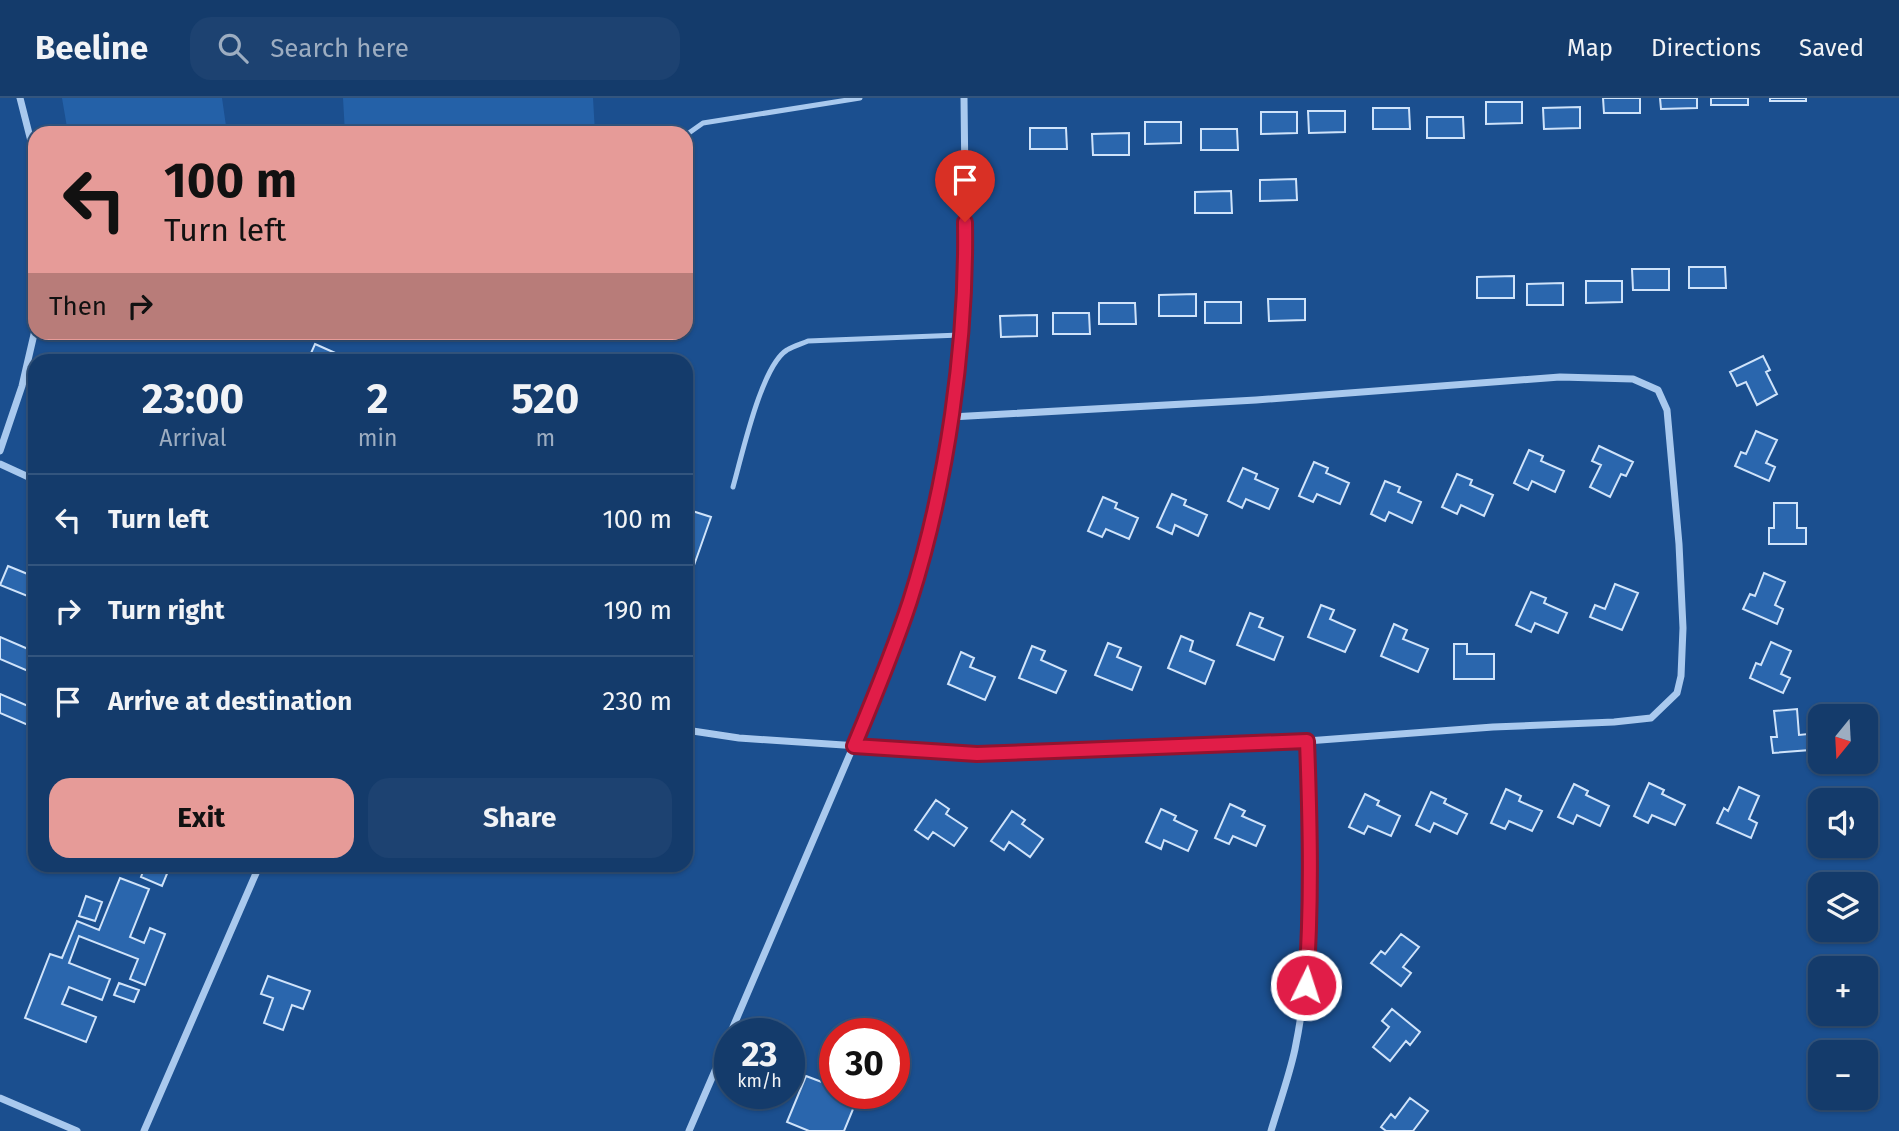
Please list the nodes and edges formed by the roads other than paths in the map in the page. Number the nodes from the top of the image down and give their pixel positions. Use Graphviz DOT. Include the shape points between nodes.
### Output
graph roads {
  1 [pos="20,98"];
  2 [pos="860,98"];
  3 [pos="964,98"];
  4 [pos="28,129"];
  5 [pos="693,130"];
  6 [pos="960,335"];
  7 [pos="28,360"];
  8 [pos="951,417"];
  9 [pos="0,451"];
  10 [pos="0,464"];
  11 [pos="28,477"];
  12 [pos="733,487"];
  13 [pos="693,731"];
  14 [pos="1307,741"];
  15 [pos="854,746"];
  16 [pos="257,872"];
  17 [pos="737,1018"];
  18 [pos="714,1072"];
  19 [pos="0,1098"];
  20 [pos="77,1131"];
  21 [pos="144,1131"];
  22 [pos="689,1131"];
  23 [pos="1271,1131"];
  1 -- 4 [label="street"];
  2 -- 5 [label="lane" via="703,123"];
  3 -- 6 [label="street" via="966,272"];
  6 -- 8 [label="street"];
  6 -- 12 [label="lane" via="808,341 786,350 762,388"];
  7 -- 9 [label="street"];
  8 -- 14 [label="street" via="1560,377 1633,379 1658,390 1667,410 1684,628 1677,693 1664,707 1651,718 1614,722"];
  8 -- 15 [label="street" via="910,599"];
  10 -- 11 [label="street"];
  13 -- 15 [label="street"];
  14 -- 15 [label="street" via="977,754"];
  14 -- 23 [label="street" via="1311,856 1306,985 1295,1051"];
  15 -- 17 [label="street"];
  16 -- 21 [label="street"];
  18 -- 22 [label="street"];
  19 -- 20 [label="street"];
}
